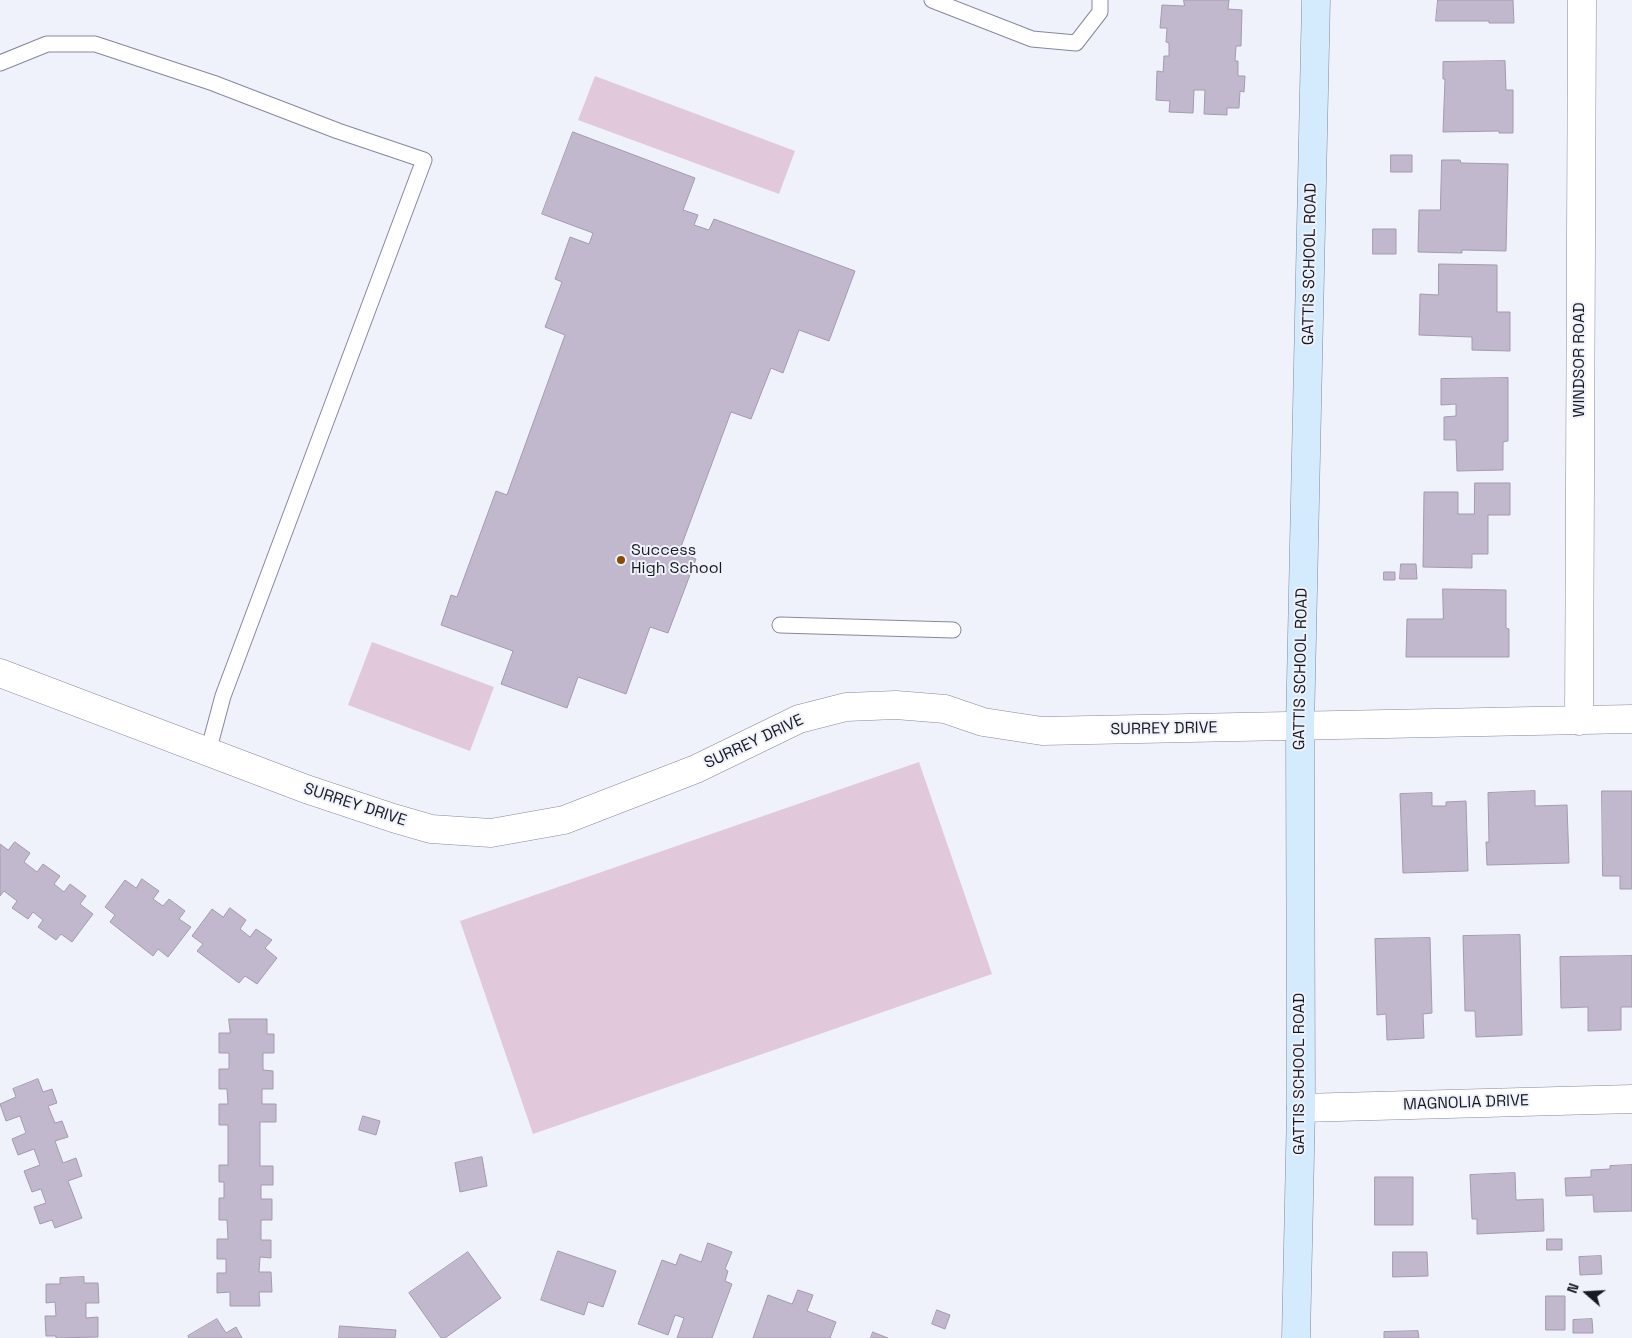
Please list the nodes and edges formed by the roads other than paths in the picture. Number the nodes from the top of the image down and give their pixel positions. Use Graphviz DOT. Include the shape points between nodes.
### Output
graph roads {
  1 [pos="932,0"];
  2 [pos="1100,0"];
  3 [pos="1316,0"];
  4 [pos="1582,0"];
  5 [pos="0,63"];
  6 [pos="780,625"];
  7 [pos="953,630"];
  8 [pos="0,673"];
  9 [pos="1632,719"];
  10 [pos="1579,721"];
  11 [pos="1300,727"];
  12 [pos="208,752"];
  13 [pos="1632,1099"];
  14 [pos="1301,1108"];
  15 [pos="1296,1338"];
  1 -- 2 [label="lane" via="1032,39 1076,43 1100,12"];
  3 -- 11 [label="main road, GATTIS SCHOOL ROAD"];
  4 -- 10 [label="street, WINDSOR ROAD"];
  5 -- 12 [label="lane" via="47,44 95,44 424,160 223,696"];
  6 -- 7 [label="lane"];
  8 -- 12 [label="street, SURREY DRIVE"];
  9 -- 10 [label="street, SURREY DRIVE"];
  10 -- 11 [label="street, SURREY DRIVE"];
  11 -- 12 [label="street, SURREY DRIVE" via="1042,731 983,722 945,709 896,705 846,707 799,719 696,769 564,820 491,833 431,829 306,790"];
  11 -- 14 [label="main road, GATTIS SCHOOL ROAD"];
  13 -- 14 [label="street, MAGNOLIA DRIVE"];
  14 -- 15 [label="main road, GATTIS SCHOOL ROAD"];
}
